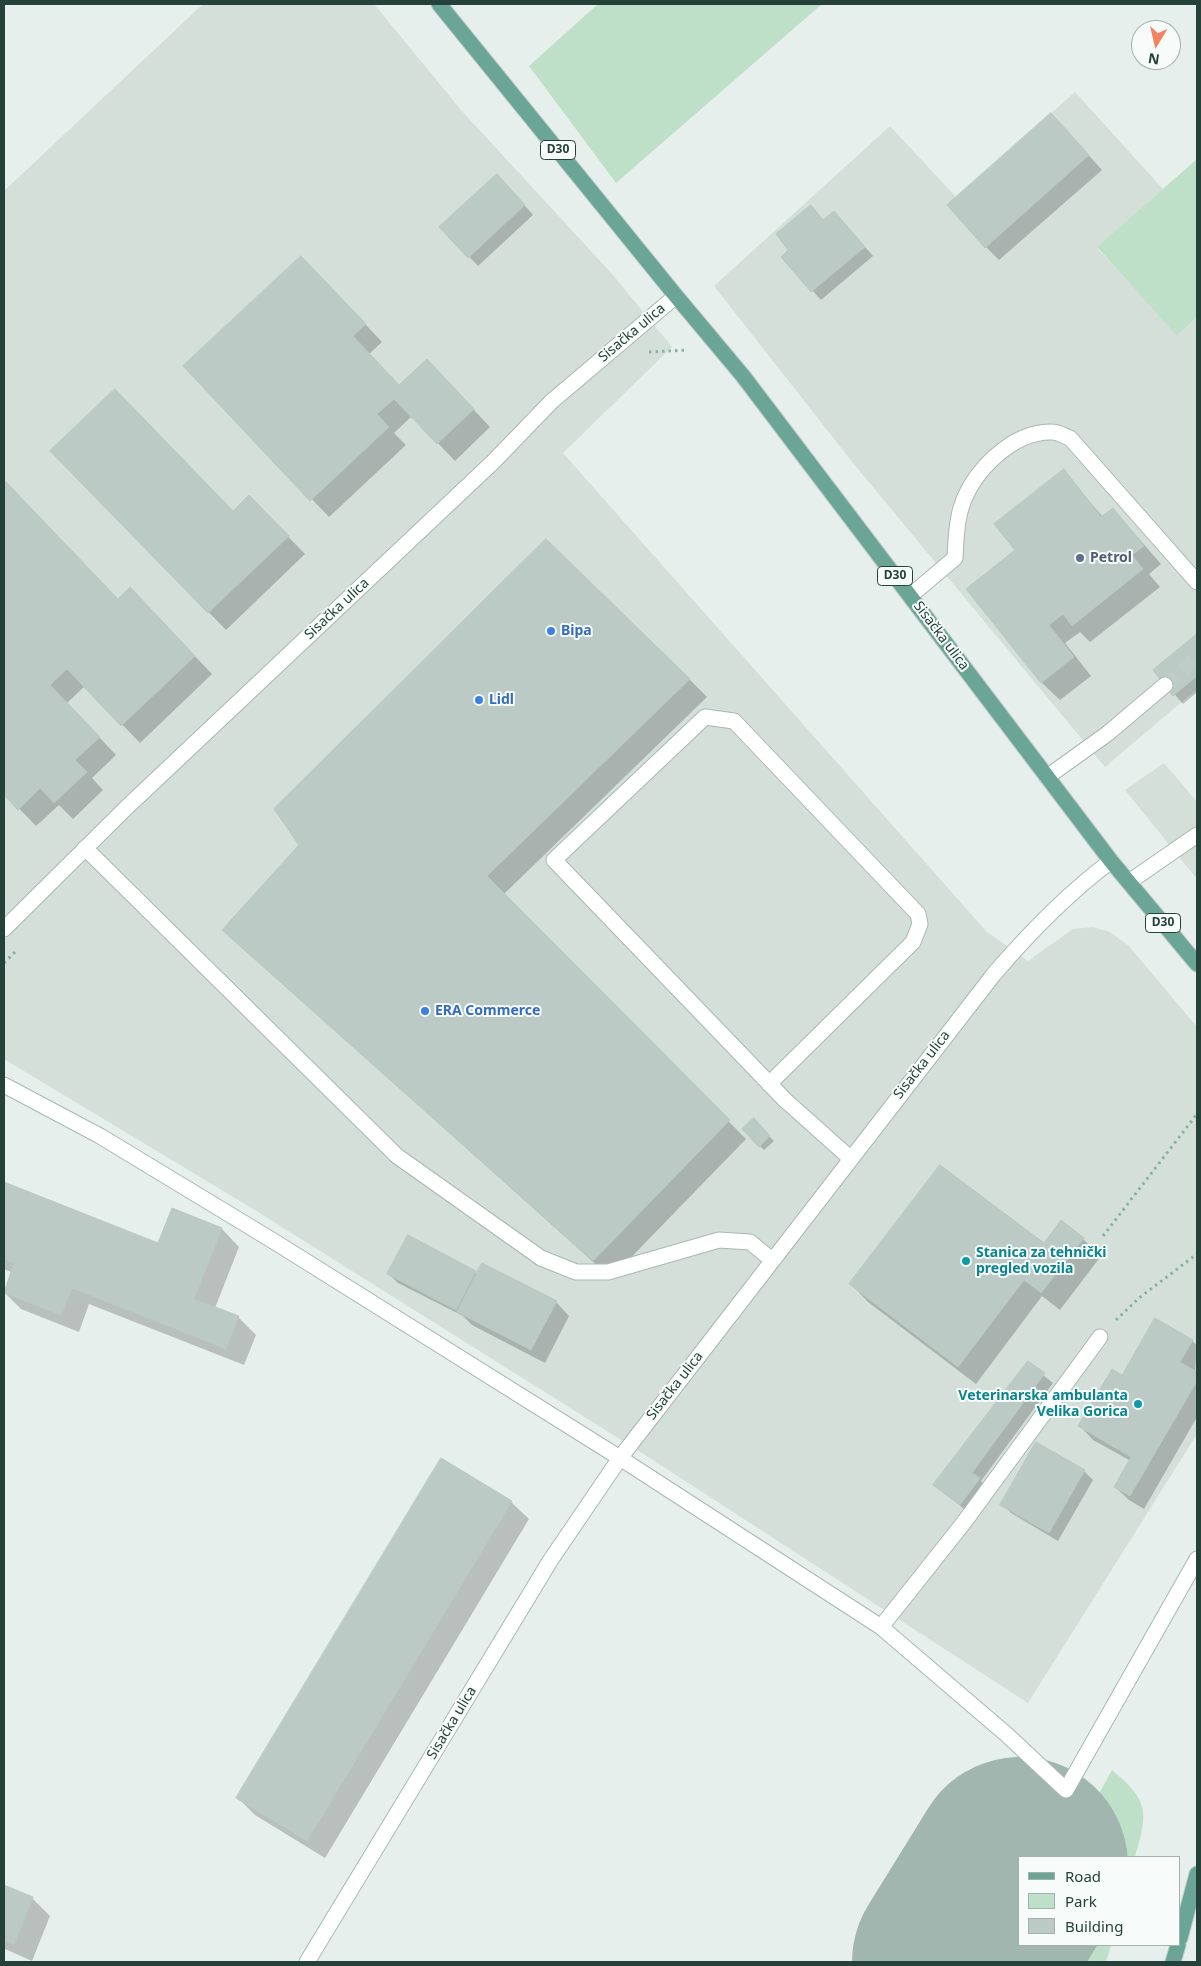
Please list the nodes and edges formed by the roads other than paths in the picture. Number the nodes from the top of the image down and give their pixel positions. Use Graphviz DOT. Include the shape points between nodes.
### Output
graph roads {
  1 [pos="440,4"];
  2 [pos="676,296"];
  3 [pos="1197,582"];
  4 [pos="910,596"];
  5 [pos="1165,685"];
  6 [pos="1047,777"];
  7 [pos="1197,835"];
  8 [pos="85,848"];
  9 [pos="1111,861"];
  10 [pos="1129,882"];
  11 [pos="4,929"];
  12 [pos="1197,964"];
  13 [pos="769,1084"];
  14 [pos="4,1085"];
  15 [pos="850,1158"];
  16 [pos="772,1260"];
  17 [pos="1100,1337"];
  18 [pos="620,1458"];
  19 [pos="1197,1559"];
  20 [pos="880,1627"];
  21 [pos="1197,1874"];
  22 [pos="1181,1934"];
  23 [pos="1178,1946"];
  24 [pos="307,1962"];
  25 [pos="1173,1962"];
  1 -- 2 [label="main road, Sisačka ulica / D30"];
  2 -- 4 [label="main road, Sisačka ulica / D30" via="743,376"];
  2 -- 8 [label="street, Sisačka ulica" via="552,401 493,462"];
  3 -- 4 [label="street" via="1070,438 1054,432 1038,433 1016,442 990,461 970,485 961,508 955,558"];
  4 -- 6 [label="main road, Sisačka ulica / D30"];
  5 -- 6 [label="street" via="1107,734"];
  6 -- 9 [label="main road, Sisačka ulica / D30"];
  7 -- 10 [label="street"];
  8 -- 11 [label="street, Sisačka ulica"];
  8 -- 16 [label="street" via="398,1156 541,1258 576,1272 608,1272 719,1240 750,1242"];
  9 -- 10 [label="main road, Sisačka ulica / D30"];
  9 -- 15 [label="street, Sisačka ulica" via="1078,886 1020,943"];
  10 -- 12 [label="main road, Sisačka ulica / D30"];
  13 -- 13 [label="street" via="554,860 705,718 734,721 918,914 920,924 913,942"];
  13 -- 15 [label="street"];
  14 -- 18 [label="street" via="100,1136"];
  15 -- 16 [label="street, Sisačka ulica"];
  16 -- 18 [label="street, Sisačka ulica"];
  17 -- 20 [label="street" via="965,1521"];
  18 -- 20 [label="street"];
  18 -- 24 [label="street, Sisačka ulica" via="550,1561"];
  19 -- 20 [label="street" via="1066,1790 1006,1734"];
  21 -- 22 [label="main road"];
  23 -- 25 [label="main road"];
}
